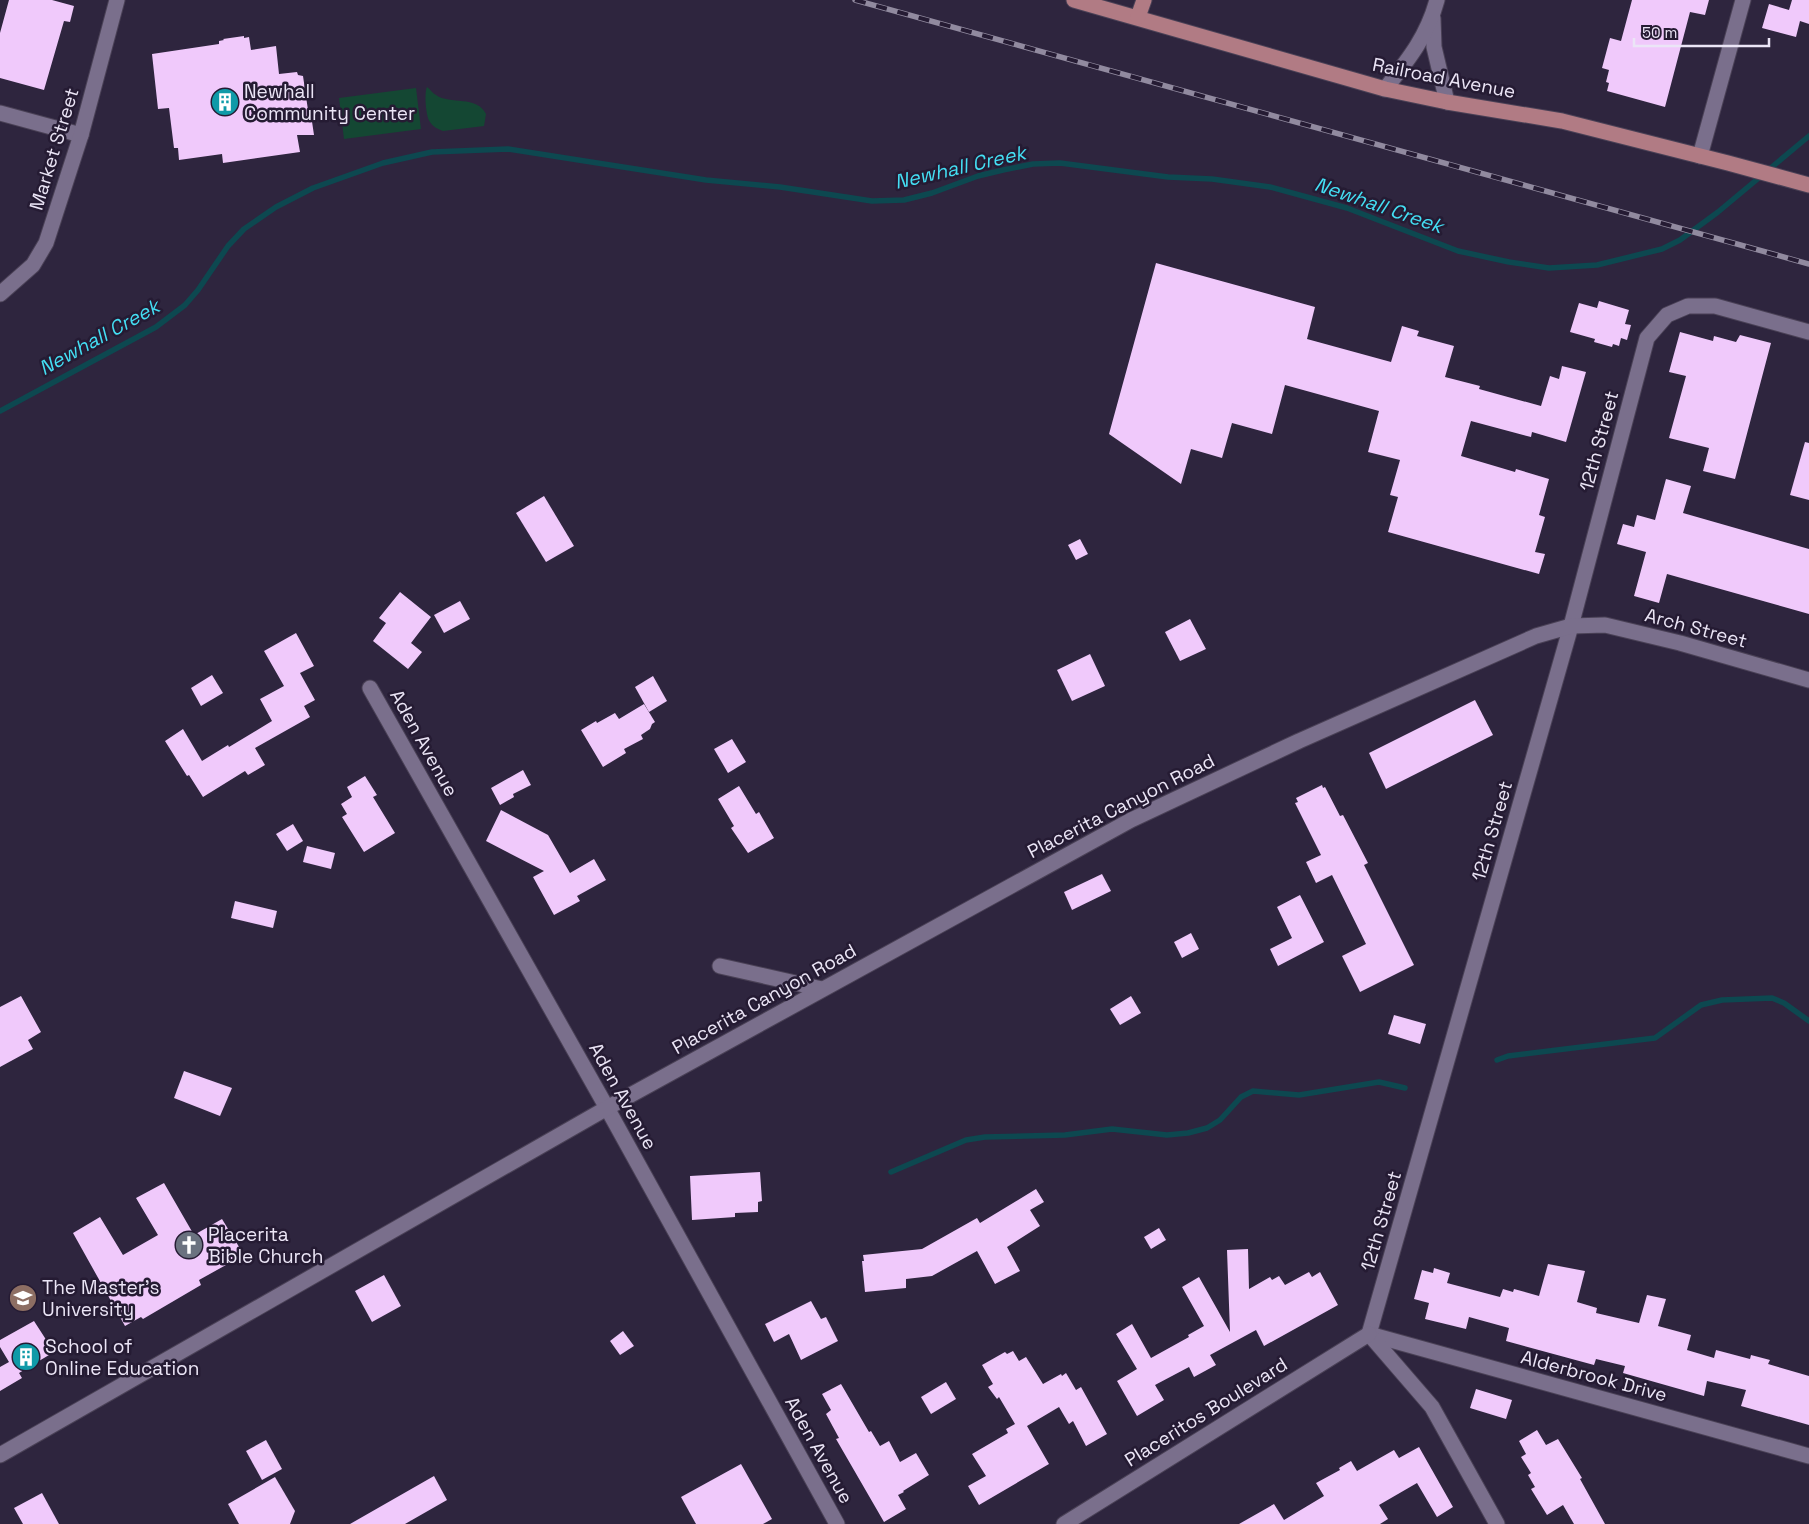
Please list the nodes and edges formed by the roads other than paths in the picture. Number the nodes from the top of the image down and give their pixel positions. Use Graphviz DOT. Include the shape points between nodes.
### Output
graph roads {
  1 [pos="117,0"];
  2 [pos="1074,0"];
  3 [pos="1144,0"];
  4 [pos="1437,0"];
  5 [pos="1743,0"];
  6 [pos="1432,16"];
  7 [pos="1138,17"];
  8 [pos="1385,89"];
  9 [pos="1446,102"];
  10 [pos="0,113"];
  11 [pos="81,135"];
  12 [pos="1700,156"];
  13 [pos="1809,185"];
  14 [pos="0,294"];
  15 [pos="1809,332"];
  16 [pos="1571,626"];
  17 [pos="1809,680"];
  18 [pos="370,688"];
  19 [pos="720,966"];
  20 [pos="822,989"];
  21 [pos="607,1108"];
  22 [pos="1369,1334"];
  23 [pos="0,1454"];
  24 [pos="1809,1456"];
  25 [pos="838,1524"];
  26 [pos="1064,1524"];
  27 [pos="1497,1524"];
  1 -- 11 [label="street, Market Street"];
  2 -- 7 [label="main road, Railroad Avenue"];
  3 -- 7 [label="main road"];
  4 -- 6 [label="street"];
  5 -- 12 [label="street"];
  6 -- 8 [label="street" via="1417,47"];
  6 -- 9 [label="street" via="1434,47"];
  7 -- 8 [label="main road, Railroad Avenue"];
  8 -- 9 [label="main road, Railroad Avenue"];
  9 -- 12 [label="main road, Railroad Avenue" via="1562,121"];
  10 -- 11 [label="street"];
  11 -- 14 [label="street, Market Street" via="46,243 33,265"];
  12 -- 13 [label="main road, Railroad Avenue"];
  15 -- 16 [label="street, 12th Street" via="1715,306 1688,306 1667,315 1646,338"];
  16 -- 17 [label="street, Arch Street" via="1606,625"];
  16 -- 20 [label="street, Placerita Canyon Road" via="1536,636 1147,812"];
  16 -- 22 [label="street, 12th Street"];
  18 -- 21 [label="street, Aden Avenue"];
  19 -- 20 [label="street"];
  20 -- 21 [label="street, Placerita Canyon Road"];
  21 -- 23 [label="street, Placerita Canyon Road"];
  21 -- 25 [label="street, Aden Avenue"];
  22 -- 24 [label="street, Alderbrook Drive"];
  22 -- 26 [label="street, Placeritos Boulevard"];
  22 -- 27 [label="street" via="1432,1407"];
}
